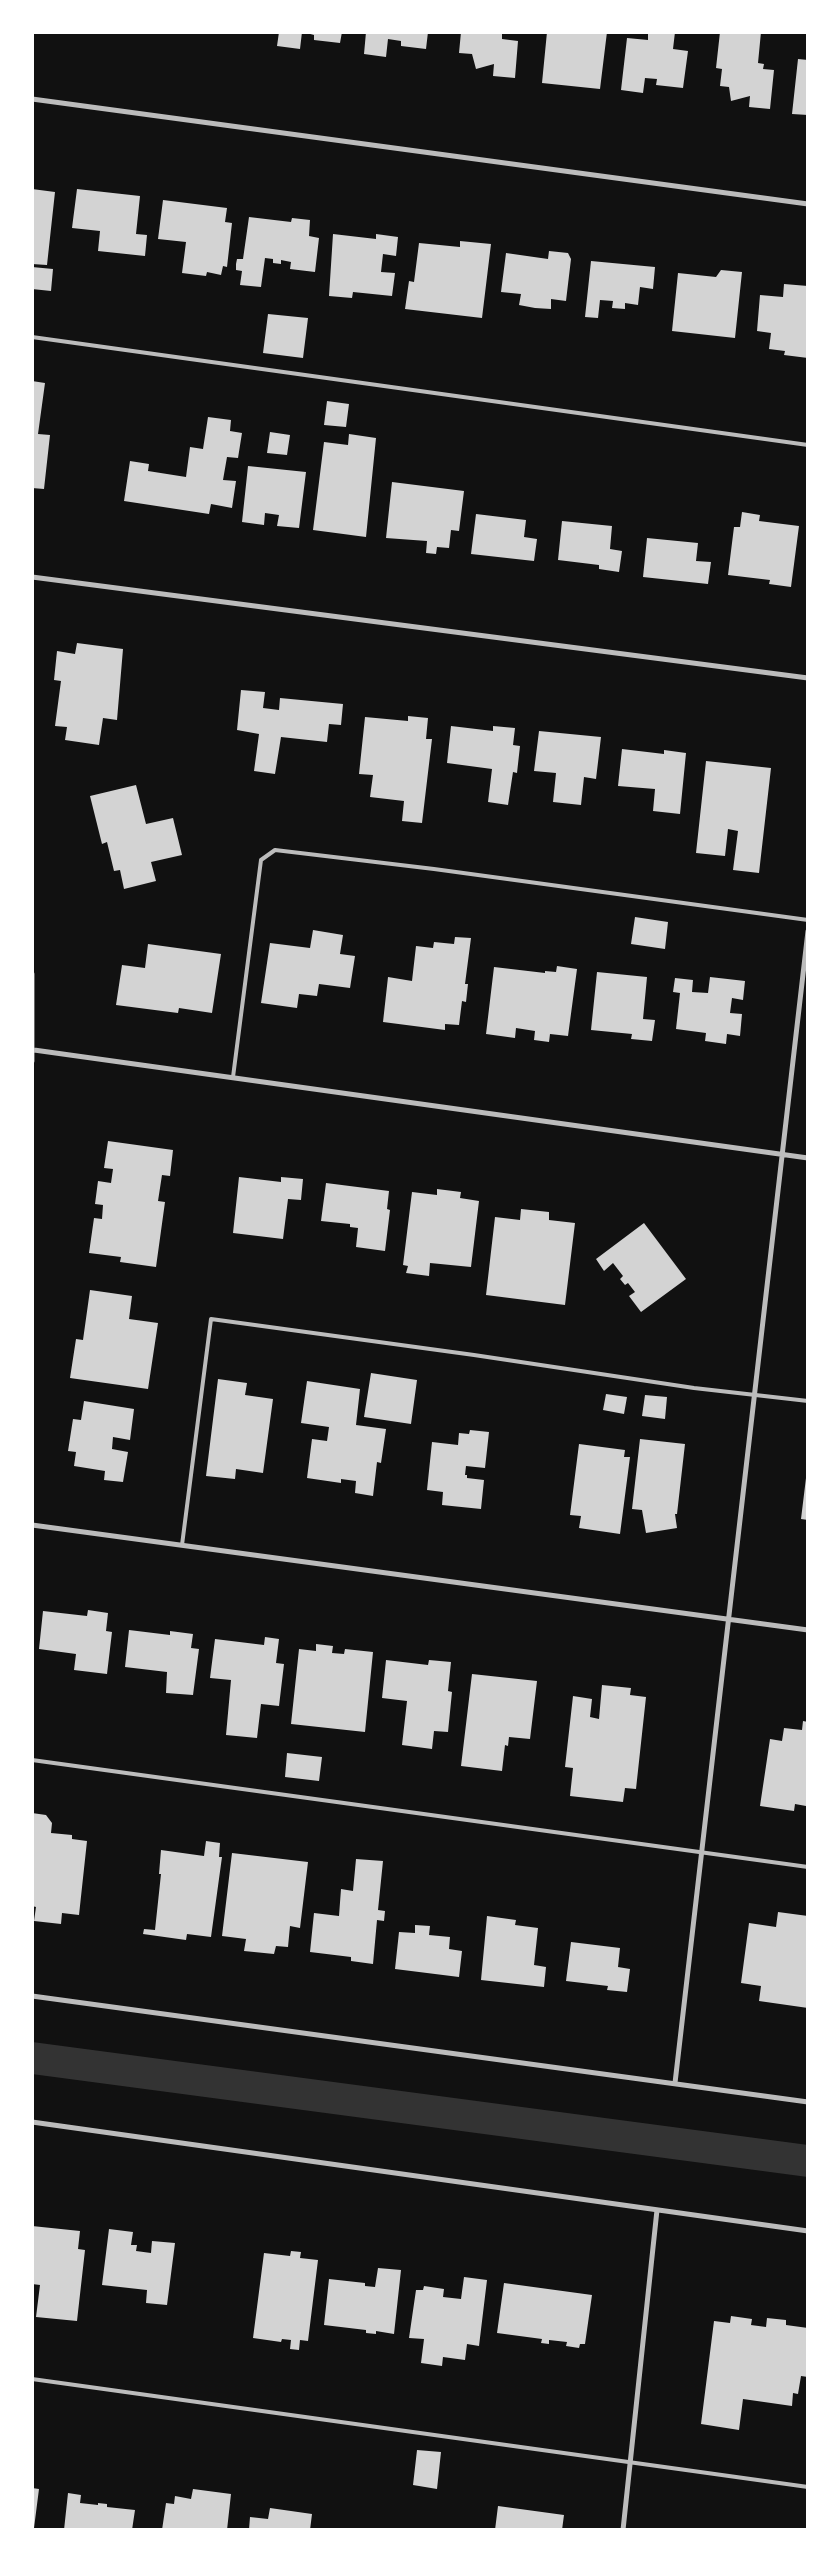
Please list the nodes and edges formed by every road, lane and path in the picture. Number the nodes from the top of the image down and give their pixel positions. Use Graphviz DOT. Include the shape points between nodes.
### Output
graph roads {
  1 [pos="32,99"];
  2 [pos="808,204"];
  3 [pos="32,337"];
  4 [pos="808,445"];
  5 [pos="32,577"];
  6 [pos="808,678"];
  7 [pos="808,920"];
  8 [pos="808,931"];
  9 [pos="32,974"];
  10 [pos="34,1050"];
  11 [pos="32,1061"];
  12 [pos="233,1078"];
  13 [pos="782,1155"];
  14 [pos="808,1158"];
  15 [pos="754,1395"];
  16 [pos="808,1401"];
  17 [pos="32,1525"];
  18 [pos="182,1545"];
  19 [pos="728,1619"];
  20 [pos="808,1630"];
  21 [pos="32,1760"];
  22 [pos="702,1852"];
  23 [pos="808,1867"];
  24 [pos="32,1996"];
  25 [pos="675,2083"];
  26 [pos="808,2102"];
  27 [pos="32,2122"];
  28 [pos="656,2210"];
  29 [pos="808,2231"];
  30 [pos="32,2379"];
  31 [pos="630,2462"];
  32 [pos="808,2487"];
  33 [pos="623,2530"];
  1 -- 2 [label="street"];
  3 -- 4 [label="lane"];
  5 -- 6 [label="street"];
  7 -- 12 [label="lane" via="275,850 261,860"];
  8 -- 13 [label="street"];
  9 -- 10 [label="street"];
  10 -- 11 [label="street"];
  10 -- 12 [label="street"];
  12 -- 13 [label="street"];
  13 -- 14 [label="street"];
  13 -- 15 [label="street"];
  15 -- 16 [label="lane"];
  15 -- 18 [label="lane" via="211,1319"];
  15 -- 19 [label="street"];
  17 -- 18 [label="street"];
  18 -- 19 [label="street"];
  19 -- 20 [label="street"];
  19 -- 22 [label="street"];
  21 -- 22 [label="lane"];
  22 -- 23 [label="lane"];
  22 -- 25 [label="street"];
  24 -- 25 [label="street"];
  25 -- 26 [label="street"];
  27 -- 28 [label="street"];
  28 -- 29 [label="street"];
  28 -- 31 [label="street"];
  30 -- 31 [label="lane"];
  31 -- 32 [label="lane"];
  31 -- 33 [label="street"];
}
